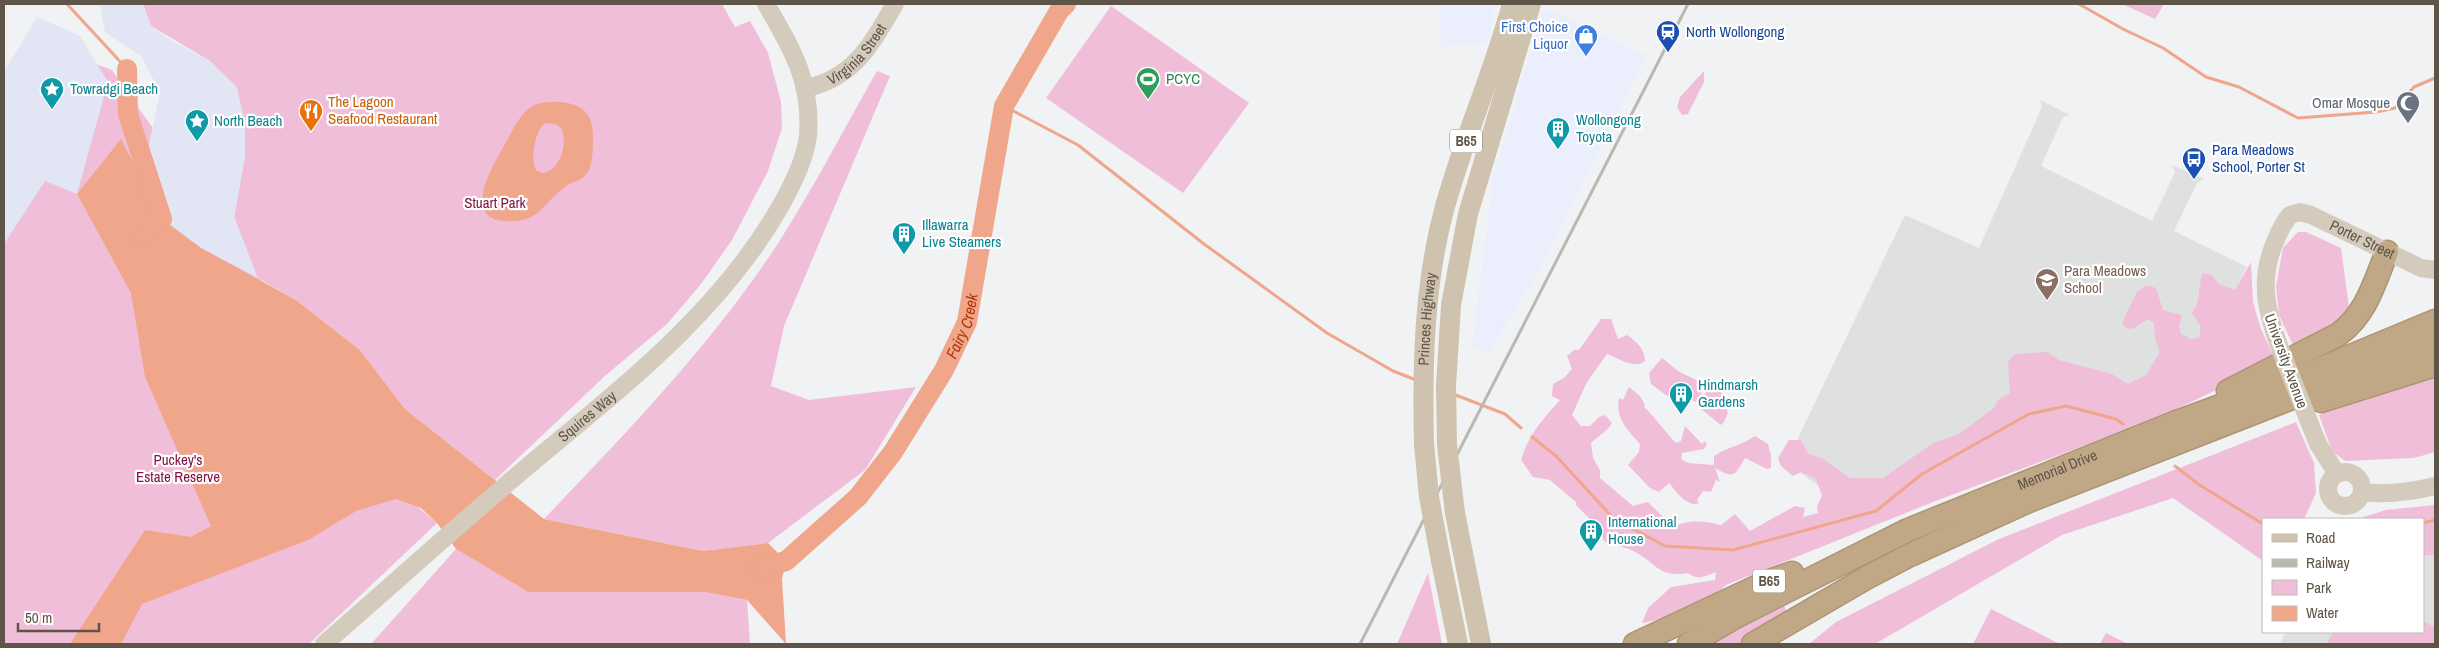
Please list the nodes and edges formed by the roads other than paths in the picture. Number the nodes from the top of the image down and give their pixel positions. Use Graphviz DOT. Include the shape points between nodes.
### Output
graph roads {
  1 [pos="766,4"];
  2 [pos="895,4"];
  3 [pos="1512,4"];
  4 [pos="1531,4"];
  5 [pos="806,88"];
  6 [pos="2290,215"];
  7 [pos="2387,252"];
  8 [pos="2435,270"];
  9 [pos="2435,321"];
  10 [pos="2435,342"];
  11 [pos="2435,365"];
  12 [pos="2178,432"];
  13 [pos="2337,474"];
  14 [pos="2434,486"];
  15 [pos="2362,492"];
  16 [pos="1908,530"];
  17 [pos="1866,578"];
  18 [pos="324,644"];
  19 [pos="1458,644"];
  20 [pos="1482,644"];
  21 [pos="1635,644"];
  22 [pos="1690,644"];
  23 [pos="1753,644"];
  24 [pos="1780,644"];
  1 -- 5 [label="main road, Squires Way" via="786,39"];
  2 -- 5 [label="main road, Virginia Street" via="875,38 852,67 822,84"];
  3 -- 19 [label="main road, Princes Highway / B65, bridge" via="1497,58 1444,210 1429,295 1424,355 1424,444 1429,497"];
  4 -- 20 [label="main road, Princes Highway / B65, bridge" via="1468,214 1451,306 1446,445 1455,513"];
  5 -- 18 [label="main road, Squires Way" via="808,136 795,177 747,257 717,295 658,357 506,484"];
  6 -- 7 [label="main road, Porter Street" via="2300,212 2311,215"];
  6 -- 13 [label="main road, University Avenue, bridge" via="2273,245 2265,278 2266,308 2318,444"];
  7 -- 8 [label="main road, Porter Street" via="2421,268"];
  7 -- 12 [label="highway" via="2365,306 2350,326 2247,380"];
  9 -- 12 [label="highway, Memorial Drive"];
  10 -- 12 [label="highway, Memorial Drive"];
  11 -- 12 [label="highway"];
  12 -- 16 [label="highway, Memorial Drive"];
  12 -- 17 [label="highway, Memorial Drive"];
  13 -- 15 [label="main road" via="2352,474 2360,481"];
  13 -- 15 [label="main road" via="2328,487 2334,501 2343,505 2353,504"];
  14 -- 15 [label="main road" via="2407,492"];
  16 -- 21 [label="highway, B65" via="1769,581"];
  16 -- 22 [label="highway, Memorial Drive" via="1737,616"];
  17 -- 23 [label="highway, Memorial Drive"];
  17 -- 24 [label="highway"];
}
